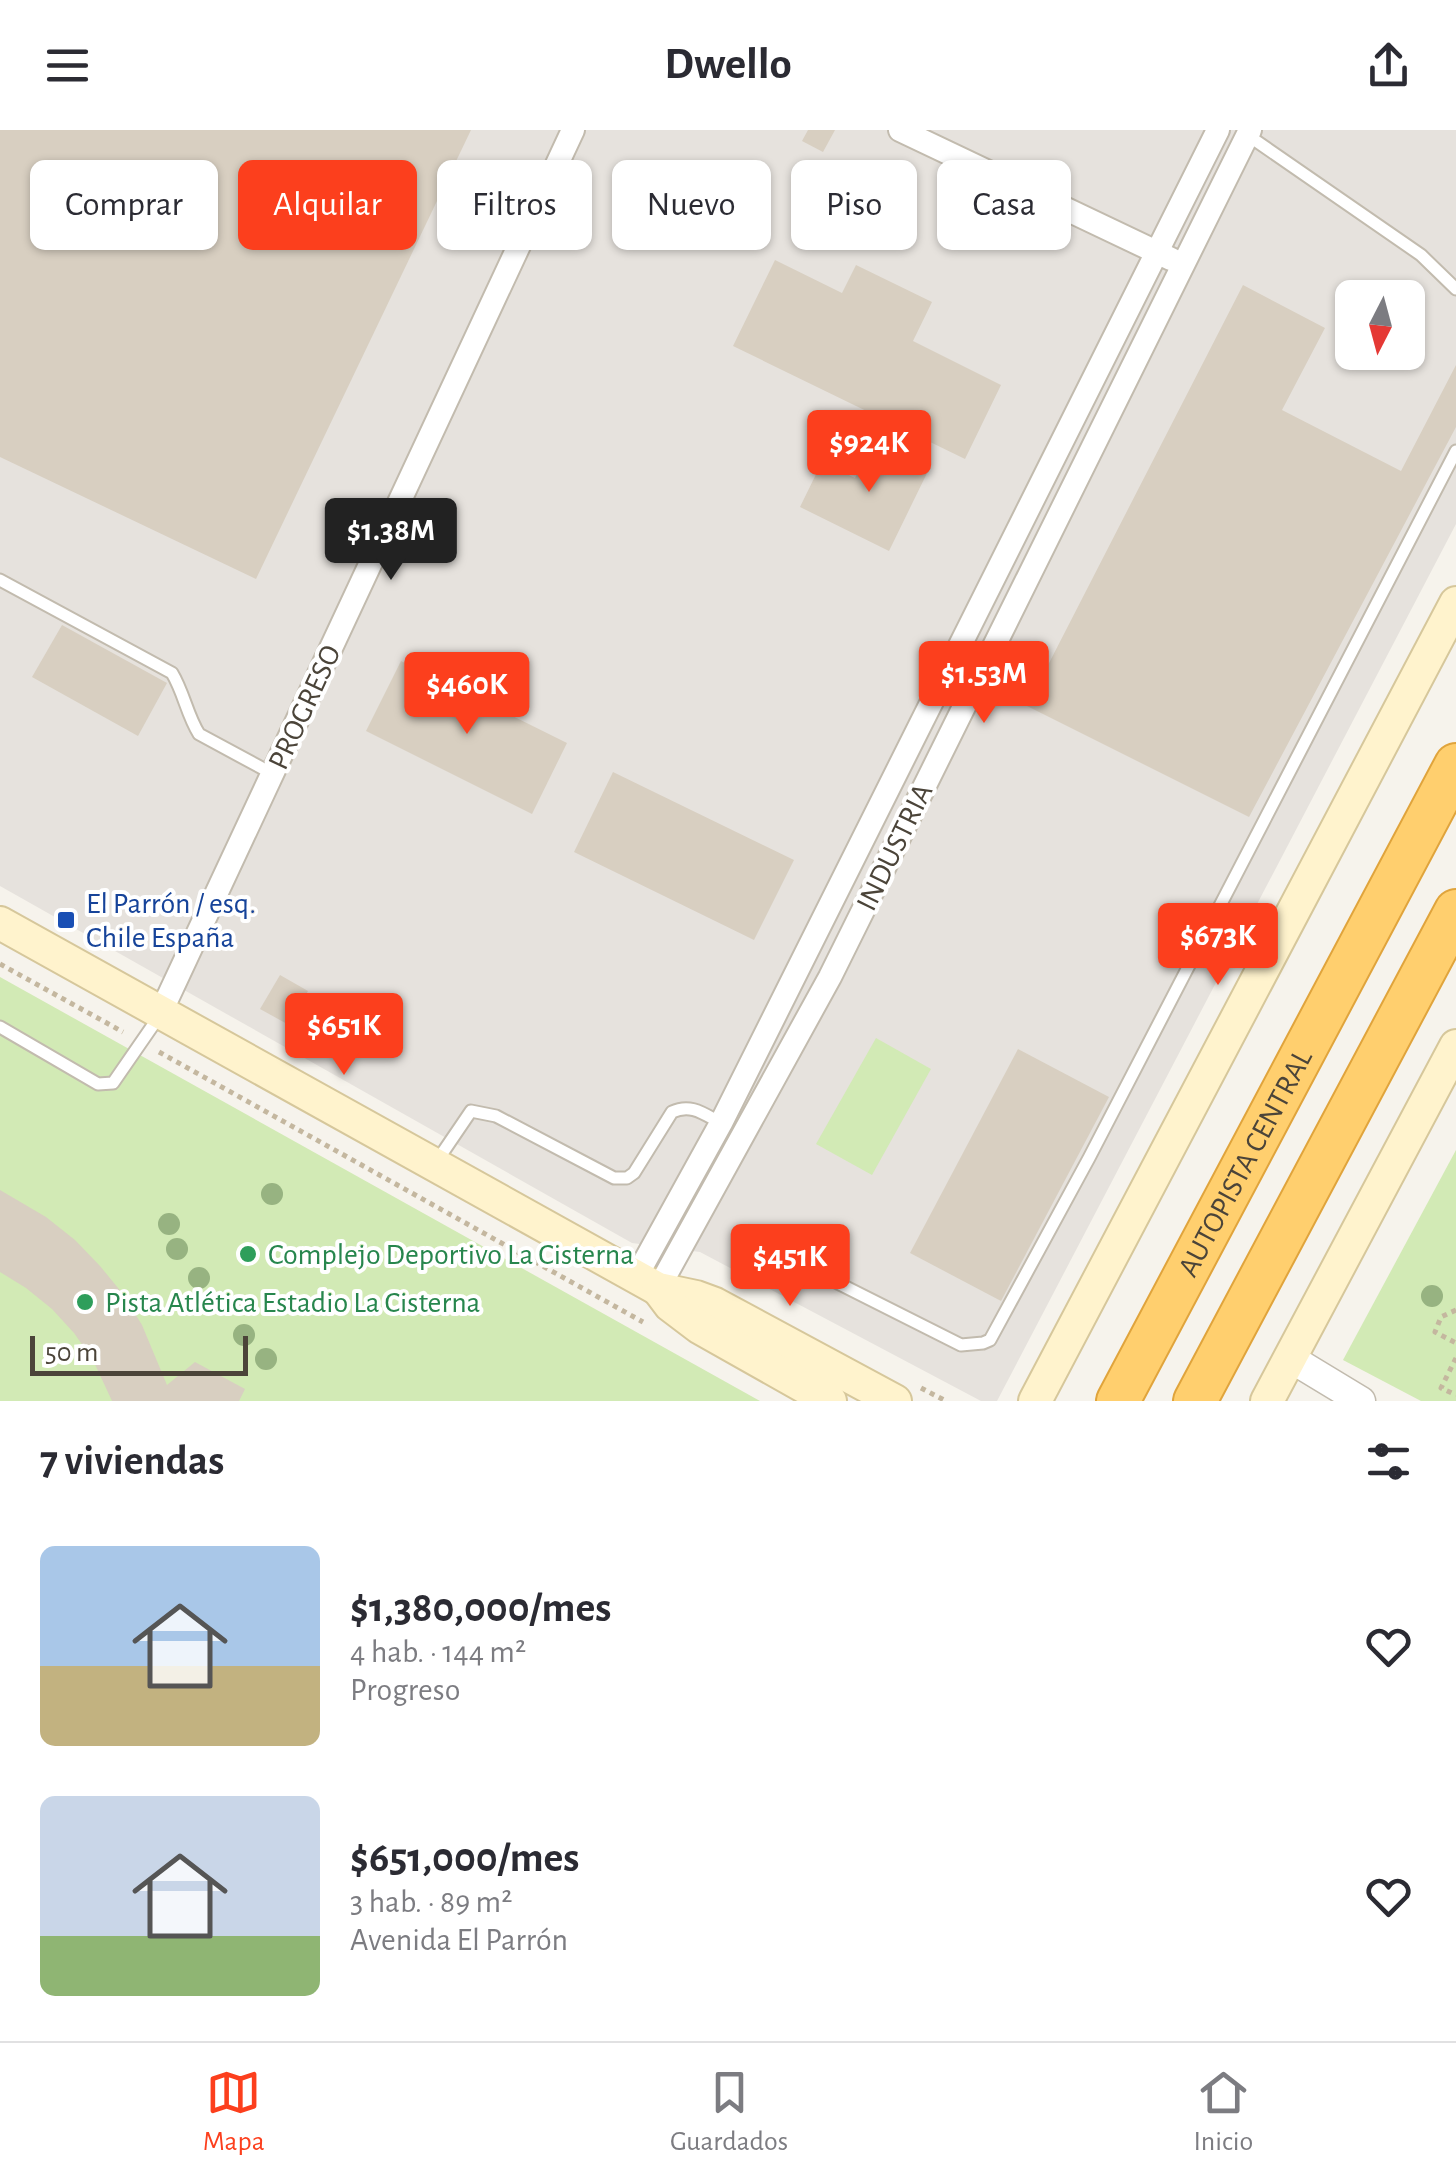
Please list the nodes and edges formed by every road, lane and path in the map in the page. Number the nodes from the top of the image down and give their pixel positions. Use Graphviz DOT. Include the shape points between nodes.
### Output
graph roads {
  1 [pos="574,130"];
  2 [pos="900,130"];
  3 [pos="1218,130"];
  4 [pos="1246,132"];
  5 [pos="1157,252"];
  6 [pos="1183,264"];
  7 [pos="1456,288"];
  8 [pos="1456,451"];
  9 [pos="0,580"];
  10 [pos="1456,603"];
  11 [pos="1456,764"];
  12 [pos="273,774"];
  13 [pos="1456,910"];
  14 [pos="0,923"];
  15 [pos="0,964"];
  16 [pos="161,1012"];
  17 [pos="0,1027"];
  18 [pos="141,1042"];
  19 [pos="1456,1046"];
  20 [pos="720,1123"];
  21 [pos="435,1164"];
  22 [pos="804,1266"];
  23 [pos="647,1283"];
  24 [pos="1456,1310"];
  25 [pos="646,1324"];
  26 [pos="1456,1342"];
  27 [pos="1290,1358"];
  28 [pos="1456,1358"];
  29 [pos="1456,1396"];
  30 [pos="830,1401"];
  31 [pos="895,1401"];
  32 [pos="1035,1401"];
  33 [pos="1118,1401"];
  34 [pos="1195,1401"];
  35 [pos="1267,1401"];
  36 [pos="1361,1401"];
  1 -- 12 [label="street, PROGRESO"];
  2 -- 5 [label="street"];
  3 -- 5 [label="street, INDUSTRIA"];
  4 -- 6 [label="street, INDUSTRIA"];
  4 -- 7 [label="lane" via="1420,255"];
  5 -- 6 [label="street"];
  5 -- 20 [label="street, INDUSTRIA"];
  6 -- 23 [label="street, INDUSTRIA" via="830,977"];
  8 -- 22 [label="lane" via="990,1340 962,1346"];
  9 -- 12 [label="lane" via="172,673 200,734"];
  10 -- 32 [label="main road"];
  11 -- 33 [label="highway, AUTOPISTA CENTRAL"];
  12 -- 16 [label="street, PROGRESO"];
  13 -- 34 [label="highway"];
  14 -- 16 [label="main road"];
  15 -- 18 [label="path"];
  16 -- 18 [label="lane"];
  16 -- 21 [label="main road"];
  17 -- 18 [label="lane" via="98,1084 113,1083"];
  18 -- 25 [label="path"];
  19 -- 27 [label="main road"];
  20 -- 21 [label="lane" via="697,1110 672,1112 634,1173 614,1178 496,1116 471,1111"];
  20 -- 23 [label="street, INDUSTRIA"];
  21 -- 23 [label="main road"];
  23 -- 30 [label="main road" via="699,1327"];
  23 -- 31 [label="main road" via="715,1304"];
  24 -- 26 [label="path" via="1441,1317 1435,1332"];
  27 -- 35 [label="main road"];
  27 -- 36 [label="street"];
  28 -- 29 [label="path" via="1441,1388"];
}
